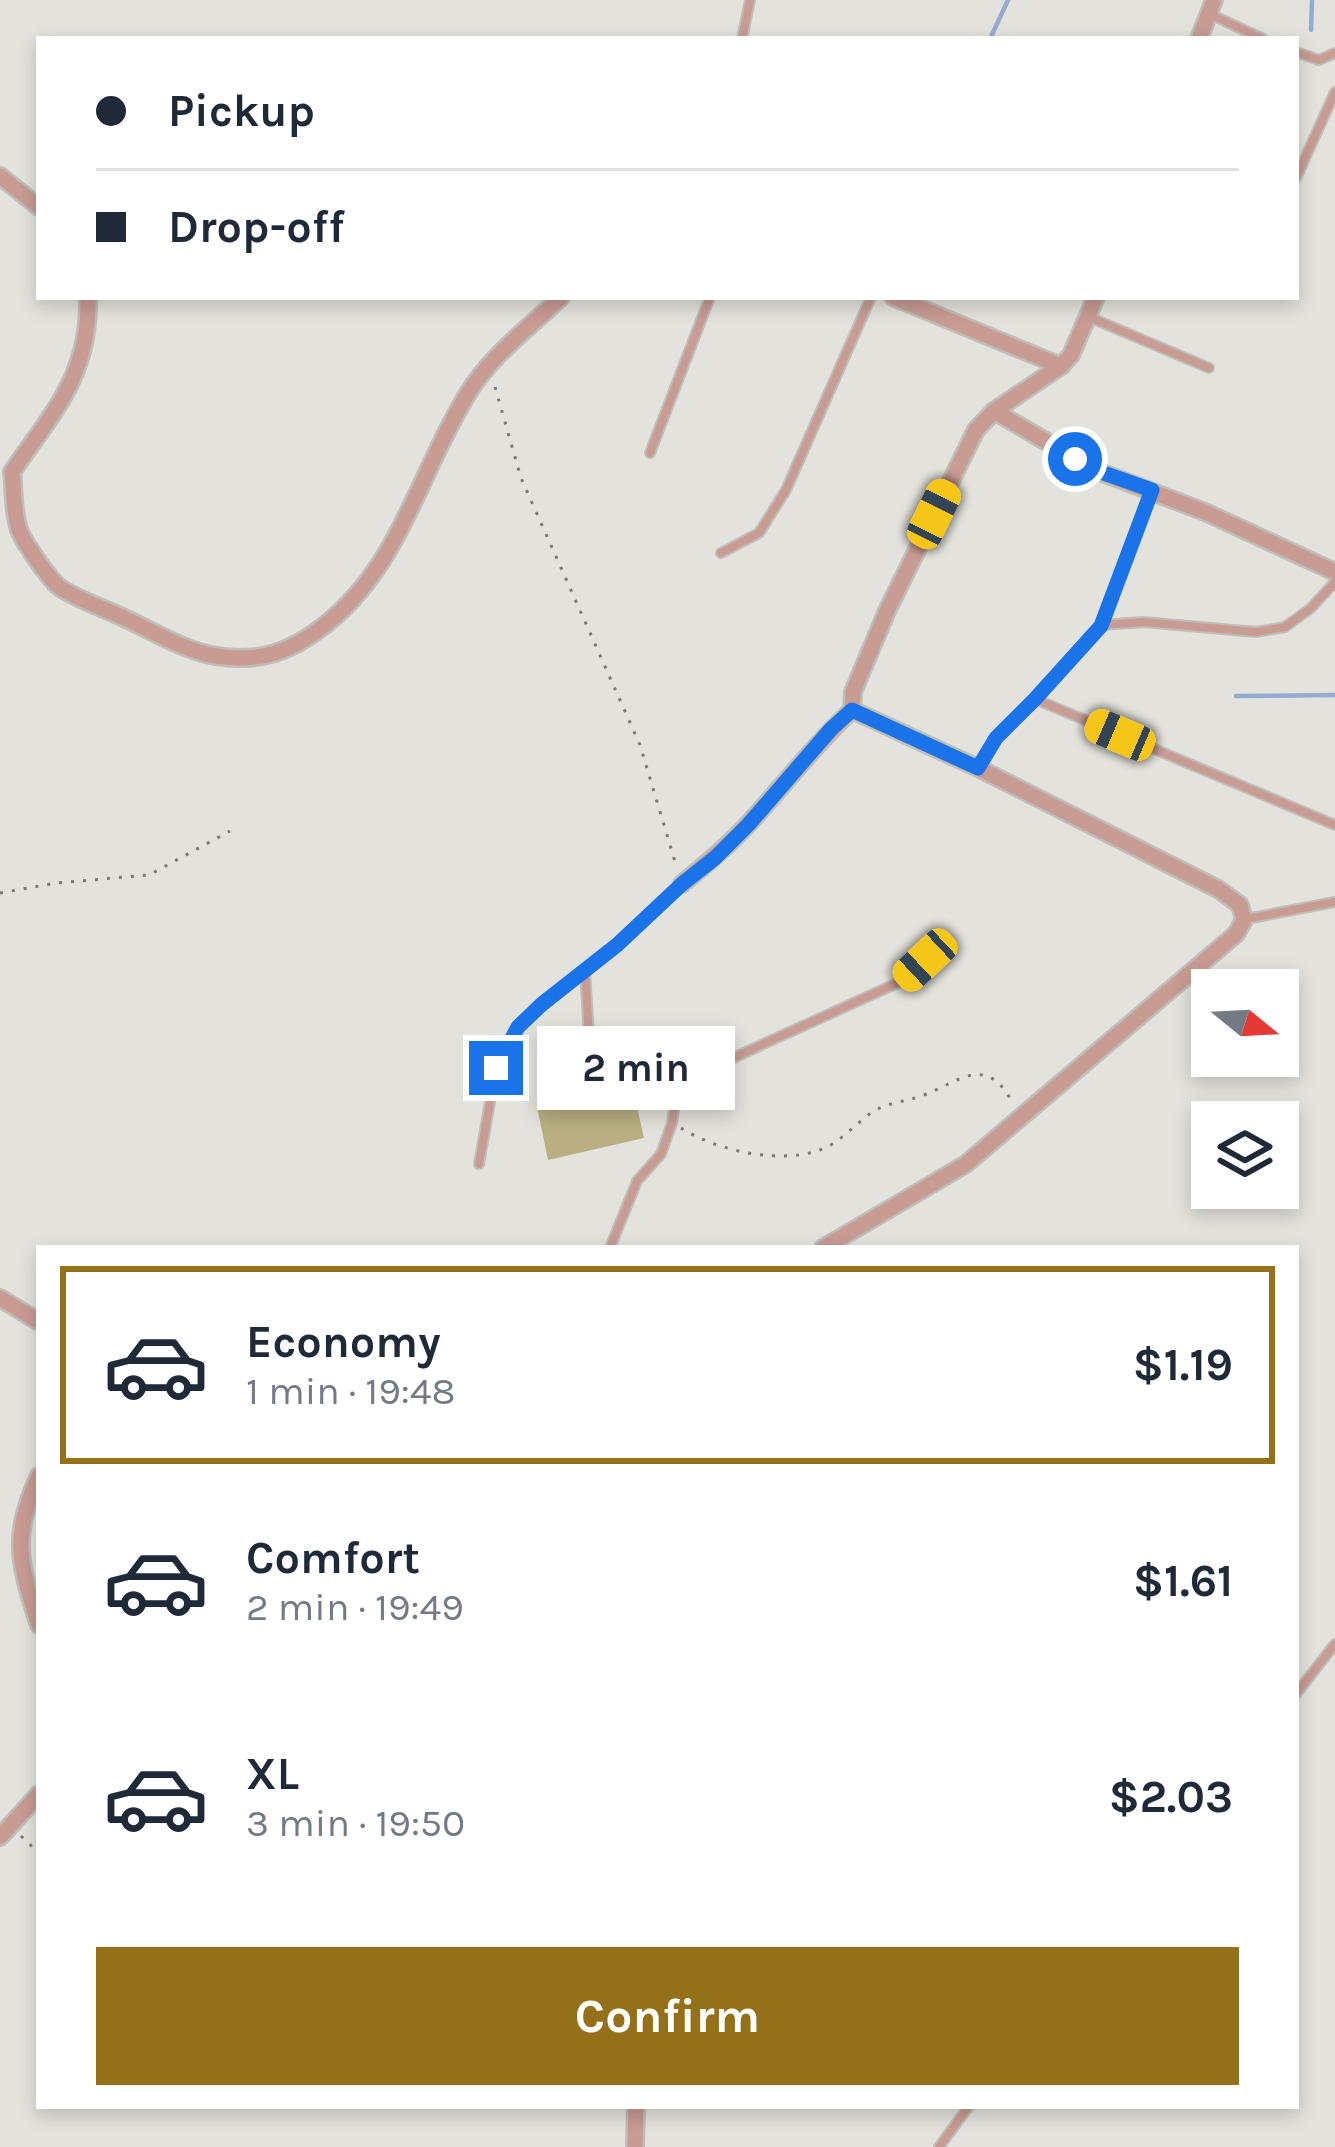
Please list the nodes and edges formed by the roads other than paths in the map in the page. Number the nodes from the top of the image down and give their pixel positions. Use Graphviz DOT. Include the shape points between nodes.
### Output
graph roads {
  1 [pos="750,0"];
  2 [pos="1212,7"];
  3 [pos="743,36"];
  4 [pos="1200,36"];
  5 [pos="1258,36"];
  6 [pos="1299,53"];
  7 [pos="1335,53"];
  8 [pos="1335,92"];
  9 [pos="1299,171"];
  10 [pos="0,176"];
  11 [pos="36,205"];
  12 [pos="88,300"];
  13 [pos="558,300"];
  14 [pos="709,300"];
  15 [pos="870,300"];
  16 [pos="900,300"];
  17 [pos="1095,300"];
  18 [pos="1088,316"];
  19 [pos="1061,366"];
  20 [pos="1209,368"];
  21 [pos="994,411"];
  22 [pos="650,453"];
  23 [pos="1152,490"];
  24 [pos="721,553"];
  25 [pos="1335,572"];
  26 [pos="1335,582"];
  27 [pos="1101,626"];
  28 [pos="1035,699"];
  29 [pos="852,710"];
  30 [pos="978,768"];
  31 [pos="1335,825"];
  32 [pos="682,884"];
  33 [pos="1335,902"];
  34 [pos="1244,920"];
  35 [pos="925,960"];
  36 [pos="584,970"];
  37 [pos="678,1083"];
  38 [pos="479,1164"];
  39 [pos="611,1245"];
  40 [pos="828,1245"];
  41 [pos="0,1298"];
  42 [pos="36,1320"];
  43 [pos="36,1483"];
  44 [pos="36,1615"];
  45 [pos="1335,1644"];
  46 [pos="1299,1690"];
  47 [pos="36,1798"];
  48 [pos="6,1832"];
  49 [pos="636,2109"];
  50 [pos="967,2109"];
  51 [pos="635,2147"];
  52 [pos="939,2147"];
  1 -- 3 [label="lane"];
  2 -- 4 [label="street"];
  2 -- 5 [label="lane"];
  6 -- 7 [label="lane" via="1319,60"];
  8 -- 9 [label="lane"];
  10 -- 11 [label="street"];
  12 -- 13 [label="street" via="66,397 12,472 18,531 59,586 190,649 243,658 278,654 348,607 407,519 468,393"];
  14 -- 22 [label="lane"];
  15 -- 24 [label="lane" via="772,514 759,533"];
  16 -- 19 [label="street"];
  17 -- 18 [label="street"];
  18 -- 19 [label="street"];
  18 -- 20 [label="lane"];
  19 -- 21 [label="street"];
  21 -- 23 [label="street" via="1095,470"];
  21 -- 29 [label="street" via="976,430 903,575"];
  23 -- 25 [label="street"];
  23 -- 27 [label="lane"];
  26 -- 27 [label="lane" via="1285,627"];
  27 -- 28 [label="lane"];
  28 -- 30 [label="lane"];
  28 -- 31 [label="lane"];
  29 -- 30 [label="street"];
  29 -- 32 [label="street"];
  30 -- 34 [label="street" via="1218,889 1240,905"];
  32 -- 36 [label="lane"];
  33 -- 34 [label="lane"];
  34 -- 40 [label="street" via="966,1164"];
  35 -- 37 [label="lane" via="904,980"];
  36 -- 37 [label="lane" via="590,1052 607,1069"];
  36 -- 38 [label="lane" via="518,1027 496,1068"];
  37 -- 39 [label="lane" via="661,1154 637,1181"];
  41 -- 42 [label="street"];
  43 -- 44 [label="street" via="20,1541"];
  45 -- 46 [label="lane"];
  47 -- 48 [label="street"];
  49 -- 51 [label="street"];
  50 -- 52 [label="lane"];
}
